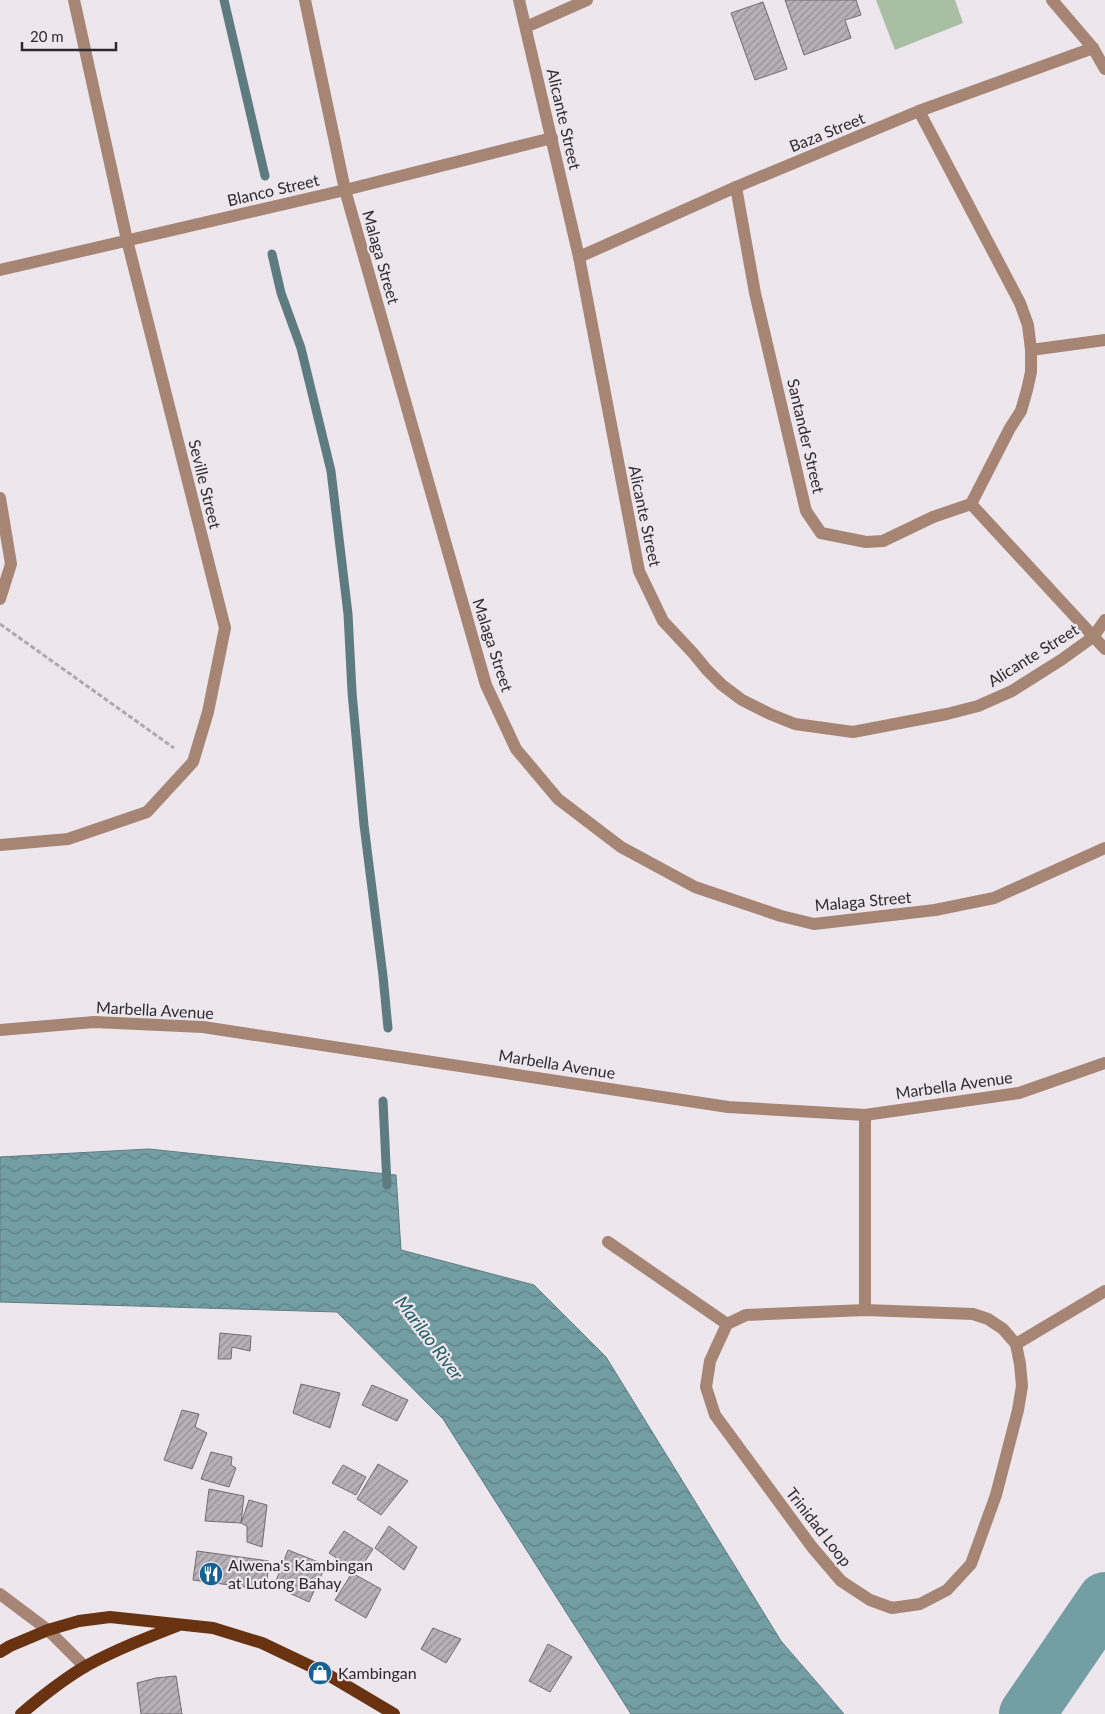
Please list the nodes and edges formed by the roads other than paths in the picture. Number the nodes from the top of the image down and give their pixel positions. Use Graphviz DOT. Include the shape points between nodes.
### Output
graph roads {
  1 [pos="74,0"];
  2 [pos="305,0"];
  3 [pos="519,0"];
  4 [pos="586,0"];
  5 [pos="1052,0"];
  6 [pos="526,28"];
  7 [pos="1093,48"];
  8 [pos="1105,69"];
  9 [pos="919,111"];
  10 [pos="552,138"];
  11 [pos="736,188"];
  12 [pos="345,190"];
  13 [pos="127,240"];
  14 [pos="579,257"];
  15 [pos="0,270"];
  16 [pos="1105,340"];
  17 [pos="1031,350"];
  18 [pos="0,498"];
  19 [pos="971,504"];
  20 [pos="0,599"];
  21 [pos="1105,620"];
  22 [pos="1093,636"];
  23 [pos="1105,649"];
  24 [pos="0,845"];
  25 [pos="1105,848"];
  26 [pos="0,1030"];
  27 [pos="1105,1063"];
  28 [pos="865,1115"];
  29 [pos="608,1242"];
  30 [pos="1105,1291"];
  31 [pos="865,1310"];
  32 [pos="727,1324"];
  33 [pos="1016,1344"];
  34 [pos="0,1594"];
  35 [pos="178,1626"];
  36 [pos="48,1630"];
  37 [pos="0,1652"];
  38 [pos="85,1667"];
  39 [pos="21,1714"];
  40 [pos="394,1714"];
  1 -- 13 [label="street, Seville Street"];
  2 -- 12 [label="street, Malaga Street"];
  3 -- 6 [label="street, Alicante Street"];
  4 -- 6 [label="street"];
  5 -- 7 [label="street"];
  6 -- 10 [label="street, Alicante Street"];
  7 -- 8 [label="street"];
  7 -- 9 [label="street, Baza Street"];
  9 -- 11 [label="street, Baza Street"];
  9 -- 17 [label="street" via="1020,303 1028,325"];
  10 -- 12 [label="street, Blanco Street"];
  10 -- 14 [label="street, Alicante Street"];
  11 -- 14 [label="street, Baza Street"];
  11 -- 19 [label="street, Santander Street" via="755,293 806,511 821,533 866,542 883,541 933,517"];
  12 -- 13 [label="street, Blanco Street"];
  12 -- 25 [label="street, Malaga Street" via="486,685 516,749 558,799 621,847 695,887 814,924 935,910 994,898"];
  13 -- 15 [label="street, Blanco Street"];
  13 -- 24 [label="street, Seville Street" via="225,628 208,712 193,762 147,812 68,839"];
  14 -- 22 [label="street, Alicante Street" via="638,571 663,621 722,685 742,700 795,724 852,732 978,706 1012,691"];
  16 -- 17 [label="street"];
  17 -- 19 [label="street" via="1031,372 1021,411"];
  18 -- 20 [label="street" via="11,564"];
  19 -- 22 [label="street"];
  21 -- 22 [label="street, Alicante Street"];
  22 -- 23 [label="street"];
  26 -- 28 [label="street, Marbella Avenue" via="94,1022 203,1027 728,1107"];
  27 -- 28 [label="street, Marbella Avenue" via="1019,1093"];
  28 -- 31 [label="street"];
  29 -- 32 [label="street"];
  30 -- 33 [label="street"];
  31 -- 32 [label="street" via="746,1315"];
  31 -- 33 [label="street" via="973,1314 1003,1329"];
  32 -- 33 [label="street, Trinidad Loop" via="710,1361 706,1387 715,1415 812,1547 841,1580 870,1600 892,1608 920,1604 947,1590 971,1564 996,1495 1018,1410 1022,1386"];
  34 -- 36 [label="street"];
  35 -- 36 [label="main road" via="110,1618 80,1621"];
  35 -- 38 [label="main road"];
  35 -- 40 [label="main road" via="213,1628 262,1643 325,1673"];
  36 -- 37 [label="main road"];
  36 -- 38 [label="street"];
  38 -- 39 [label="main road"];
}
